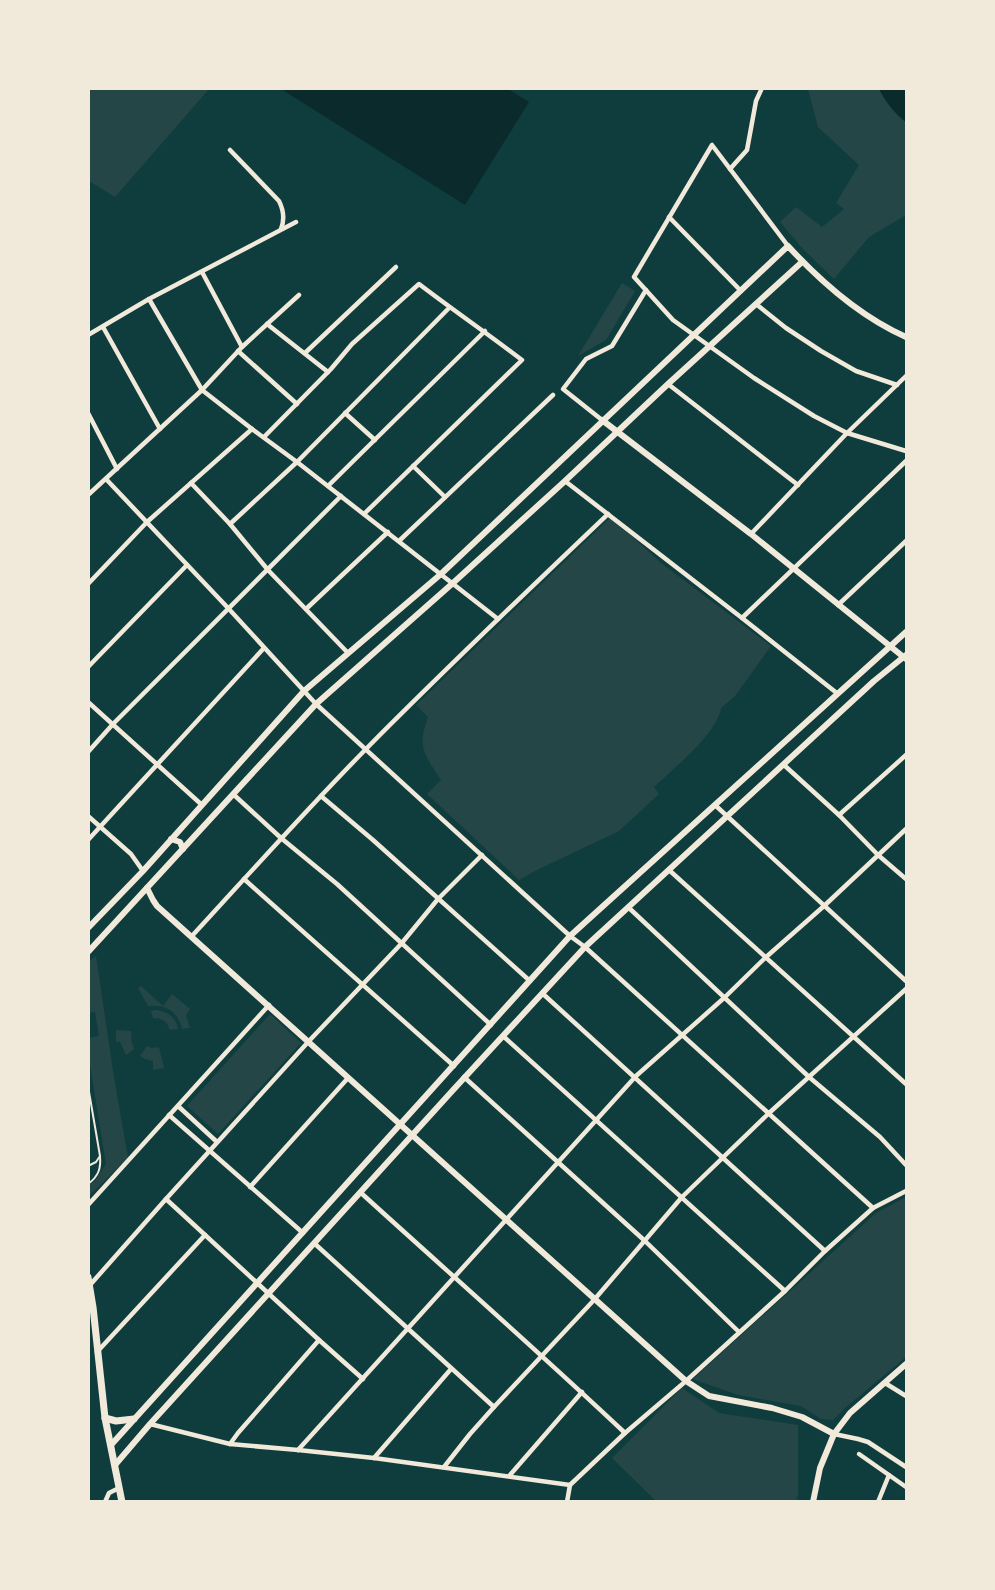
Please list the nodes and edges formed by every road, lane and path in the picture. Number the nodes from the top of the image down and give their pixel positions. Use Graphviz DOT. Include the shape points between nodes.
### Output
graph roads {
  1 [pos="762,88"];
  2 [pos="230,150"];
  3 [pos="730,169"];
  4 [pos="669,217"];
  5 [pos="296,222"];
  6 [pos="281,229"];
  7 [pos="788,246"];
  8 [pos="802,262"];
  9 [pos="396,267"];
  10 [pos="202,272"];
  11 [pos="646,290"];
  12 [pos="741,291"];
  13 [pos="299,295"];
  14 [pos="149,299"];
  15 [pos="756,304"];
  16 [pos="449,308"];
  17 [pos="267,324"];
  18 [pos="103,327"];
  19 [pos="485,331"];
  20 [pos="88,335"];
  21 [pos="694,335"];
  22 [pos="906,337"];
  23 [pos="710,346"];
  24 [pos="240,349"];
  25 [pos="305,353"];
  26 [pos="328,372"];
  27 [pos="906,376"];
  28 [pos="668,384"];
  29 [pos="897,386"];
  30 [pos="202,390"];
  31 [pos="553,395"];
  32 [pos="297,404"];
  33 [pos="88,413"];
  34 [pos="345,413"];
  35 [pos="602,420"];
  36 [pos="160,429"];
  37 [pos="252,429"];
  38 [pos="617,431"];
  39 [pos="847,433"];
  40 [pos="264,437"];
  41 [pos="375,440"];
  42 [pos="906,451"];
  43 [pos="906,461"];
  44 [pos="297,462"];
  45 [pos="413,466"];
  46 [pos="117,469"];
  47 [pos="106,479"];
  48 [pos="565,481"];
  49 [pos="190,483"];
  50 [pos="798,485"];
  51 [pos="328,486"];
  52 [pos="88,495"];
  53 [pos="341,496"];
  54 [pos="445,497"];
  55 [pos="364,514"];
  56 [pos="608,514"];
  57 [pos="147,522"];
  58 [pos="230,524"];
  59 [pos="388,532"];
  60 [pos="751,534"];
  61 [pos="906,541"];
  62 [pos="399,542"];
  63 [pos="187,565"];
  64 [pos="795,569"];
  65 [pos="268,570"];
  66 [pos="441,574"];
  67 [pos="453,583"];
  68 [pos="88,584"];
  69 [pos="838,605"];
  70 [pos="228,608"];
  71 [pos="306,609"];
  72 [pos="742,618"];
  73 [pos="498,619"];
  74 [pos="906,632"];
  75 [pos="890,647"];
  76 [pos="264,648"];
  77 [pos="348,653"];
  78 [pos="906,657"];
  79 [pos="88,667"];
  80 [pos="304,691"];
  81 [pos="838,694"];
  82 [pos="88,702"];
  83 [pos="316,704"];
  84 [pos="113,724"];
  85 [pos="366,749"];
  86 [pos="88,752"];
  87 [pos="906,755"];
  88 [pos="157,764"];
  89 [pos="783,765"];
  90 [pos="233,794"];
  91 [pos="321,796"];
  92 [pos="202,805"];
  93 [pos="715,805"];
  94 [pos="839,815"];
  95 [pos="88,816"];
  96 [pos="727,816"];
  97 [pos="101,827"];
  98 [pos="906,829"];
  99 [pos="281,838"];
  100 [pos="171,839"];
  101 [pos="88,840"];
  102 [pos="183,849"];
  103 [pos="482,855"];
  104 [pos="878,855"];
  105 [pos="669,870"];
  106 [pos="143,871"];
  107 [pos="244,879"];
  108 [pos="906,879"];
  109 [pos="147,888"];
  110 [pos="438,899"];
  111 [pos="824,906"];
  112 [pos="628,908"];
  113 [pos="88,928"];
  114 [pos="192,936"];
  115 [pos="570,936"];
  116 [pos="401,944"];
  117 [pos="585,947"];
  118 [pos="88,952"];
  119 [pos="765,958"];
  120 [pos="530,981"];
  121 [pos="906,981"];
  122 [pos="363,984"];
  123 [pos="906,988"];
  124 [pos="542,993"];
  125 [pos="724,998"];
  126 [pos="269,1005"];
  127 [pos="491,1025"];
  128 [pos="682,1034"];
  129 [pos="503,1036"];
  130 [pos="854,1036"];
  131 [pos="309,1041"];
  132 [pos="454,1066"];
  133 [pos="464,1077"];
  134 [pos="809,1077"];
  135 [pos="348,1078"];
  136 [pos="634,1078"];
  137 [pos="906,1084"];
  138 [pos="88,1086"];
  139 [pos="177,1106"];
  140 [pos="768,1114"];
  141 [pos="169,1115"];
  142 [pos="595,1121"];
  143 [pos="401,1125"];
  144 [pos="412,1135"];
  145 [pos="217,1142"];
  146 [pos="209,1151"];
  147 [pos="100,1156"];
  148 [pos="723,1158"];
  149 [pos="558,1162"];
  150 [pos="906,1165"];
  151 [pos="88,1166"];
  152 [pos="88,1184"];
  153 [pos="250,1187"];
  154 [pos="906,1191"];
  155 [pos="360,1192"];
  156 [pos="682,1197"];
  157 [pos="166,1199"];
  158 [pos="88,1204"];
  159 [pos="873,1208"];
  160 [pos="507,1220"];
  161 [pos="303,1233"];
  162 [pos="205,1235"];
  163 [pos="645,1241"];
  164 [pos="314,1244"];
  165 [pos="825,1251"];
  166 [pos="454,1277"];
  167 [pos="89,1282"];
  168 [pos="257,1283"];
  169 [pos="785,1291"];
  170 [pos="268,1294"];
  171 [pos="594,1300"];
  172 [pos="407,1330"];
  173 [pos="739,1332"];
  174 [pos="319,1340"];
  175 [pos="97,1352"];
  176 [pos="542,1354"];
  177 [pos="906,1364"];
  178 [pos="451,1369"];
  179 [pos="363,1379"];
  180 [pos="686,1381"];
  181 [pos="885,1383"];
  182 [pos="582,1392"];
  183 [pos="906,1396"];
  184 [pos="494,1407"];
  185 [pos="105,1418"];
  186 [pos="134,1419"];
  187 [pos="150,1425"];
  188 [pos="625,1433"];
  189 [pos="834,1434"];
  190 [pos="230,1444"];
  191 [pos="111,1445"];
  192 [pos="298,1450"];
  193 [pos="859,1454"];
  194 [pos="374,1458"];
  195 [pos="115,1465"];
  196 [pos="444,1467"];
  197 [pos="906,1467"];
  198 [pos="510,1475"];
  199 [pos="889,1475"];
  200 [pos="570,1485"];
  201 [pos="906,1487"];
  202 [pos="119,1488"];
  203 [pos="105,1502"];
  204 [pos="122,1502"];
  205 [pos="567,1502"];
  206 [pos="813,1502"];
  207 [pos="878,1502"];
  1 -- 3 [label="street" via="747,150"];
  2 -- 6 [label="street" via="279,201 284,220"];
  3 -- 4 [label="street" via="712,145"];
  3 -- 7 [label="street"];
  4 -- 11 [label="street" via="634,277"];
  4 -- 12 [label="street"];
  5 -- 6 [label="street"];
  6 -- 10 [label="street"];
  7 -- 8 [label="street"];
  7 -- 12 [label="street"];
  8 -- 15 [label="street"];
  8 -- 22 [label="street" via="869,316"];
  9 -- 25 [label="street"];
  10 -- 14 [label="street"];
  10 -- 24 [label="street"];
  11 -- 21 [label="street" via="673,320"];
  11 -- 35 [label="street" via="612,346 586,359 563,389"];
  12 -- 21 [label="street"];
  13 -- 17 [label="street"];
  14 -- 18 [label="street"];
  14 -- 30 [label="street"];
  15 -- 23 [label="street"];
  15 -- 29 [label="street" via="830,356 856,371"];
  16 -- 19 [label="street"];
  16 -- 26 [label="street" via="419,284 352,344"];
  16 -- 34 [label="street"];
  17 -- 24 [label="street"];
  17 -- 25 [label="street"];
  18 -- 20 [label="street"];
  18 -- 36 [label="street"];
  19 -- 41 [label="street"];
  19 -- 45 [label="street" via="522,360"];
  21 -- 23 [label="street"];
  21 -- 35 [label="street"];
  23 -- 28 [label="street"];
  23 -- 39 [label="street" via="754,378"];
  24 -- 30 [label="street"];
  24 -- 32 [label="street"];
  25 -- 26 [label="street"];
  26 -- 32 [label="street"];
  27 -- 29 [label="street"];
  28 -- 38 [label="street"];
  28 -- 50 [label="street"];
  29 -- 39 [label="street"];
  30 -- 36 [label="street"];
  30 -- 37 [label="street"];
  31 -- 54 [label="street"];
  32 -- 40 [label="street"];
  33 -- 46 [label="street"];
  34 -- 41 [label="street"];
  34 -- 44 [label="street"];
  35 -- 38 [label="street"];
  35 -- 66 [label="street"];
  36 -- 46 [label="street"];
  37 -- 40 [label="street"];
  37 -- 49 [label="street"];
  38 -- 48 [label="street"];
  38 -- 60 [label="street"];
  39 -- 42 [label="street"];
  39 -- 50 [label="street"];
  40 -- 44 [label="street"];
  41 -- 51 [label="street"];
  43 -- 64 [label="street"];
  44 -- 51 [label="street"];
  44 -- 58 [label="street"];
  45 -- 54 [label="street"];
  45 -- 55 [label="street"];
  46 -- 47 [label="street"];
  47 -- 52 [label="street"];
  47 -- 57 [label="street"];
  48 -- 56 [label="street"];
  48 -- 67 [label="street"];
  49 -- 57 [label="street"];
  49 -- 58 [label="street"];
  50 -- 60 [label="street"];
  51 -- 53 [label="street"];
  53 -- 55 [label="street"];
  53 -- 65 [label="street"];
  54 -- 62 [label="street"];
  55 -- 59 [label="street"];
  56 -- 72 [label="street"];
  56 -- 73 [label="street"];
  57 -- 63 [label="street"];
  57 -- 68 [label="street"];
  58 -- 65 [label="street"];
  59 -- 62 [label="street"];
  59 -- 71 [label="street"];
  60 -- 64 [label="street"];
  61 -- 69 [label="street"];
  62 -- 66 [label="street"];
  63 -- 70 [label="street"];
  63 -- 79 [label="street"];
  64 -- 69 [label="street"];
  64 -- 72 [label="street"];
  65 -- 70 [label="street"];
  65 -- 71 [label="street"];
  66 -- 67 [label="street"];
  66 -- 77 [label="street"];
  67 -- 73 [label="street"];
  67 -- 83 [label="street"];
  69 -- 75 [label="street"];
  70 -- 76 [label="street"];
  70 -- 84 [label="street"];
  71 -- 77 [label="street"];
  72 -- 81 [label="street"];
  73 -- 85 [label="street"];
  74 -- 75 [label="street"];
  75 -- 78 [label="street"];
  75 -- 81 [label="street"];
  76 -- 80 [label="street"];
  76 -- 88 [label="street"];
  77 -- 80 [label="street"];
  78 -- 89 [label="street" via="874,681"];
  80 -- 83 [label="street"];
  80 -- 92 [label="street"];
  81 -- 93 [label="street"];
  82 -- 84 [label="street"];
  83 -- 85 [label="street"];
  83 -- 90 [label="street"];
  84 -- 86 [label="street"];
  84 -- 88 [label="street"];
  85 -- 91 [label="street"];
  85 -- 103 [label="street"];
  87 -- 94 [label="street"];
  88 -- 92 [label="street"];
  88 -- 97 [label="street"];
  89 -- 94 [label="street"];
  89 -- 96 [label="street"];
  90 -- 99 [label="street"];
  90 -- 102 [label="street"];
  91 -- 99 [label="street"];
  91 -- 110 [label="street"];
  92 -- 100 [label="street"];
  93 -- 96 [label="street"];
  93 -- 115 [label="street"];
  94 -- 104 [label="street"];
  95 -- 97 [label="street"];
  96 -- 105 [label="street"];
  96 -- 111 [label="street"];
  97 -- 101 [label="street"];
  97 -- 106 [label="street" via="131,854"];
  98 -- 104 [label="street"];
  99 -- 107 [label="street"];
  99 -- 116 [label="street"];
  100 -- 102 [label="street" via="180,842"];
  100 -- 106 [label="street"];
  102 -- 109 [label="street"];
  103 -- 110 [label="street"];
  103 -- 115 [label="street"];
  104 -- 108 [label="street"];
  104 -- 111 [label="street"];
  105 -- 112 [label="street"];
  105 -- 119 [label="street"];
  106 -- 113 [label="street"];
  107 -- 114 [label="street"];
  107 -- 122 [label="street"];
  109 -- 114 [label="street" via="157,906"];
  109 -- 118 [label="street"];
  110 -- 116 [label="street"];
  110 -- 120 [label="street"];
  111 -- 119 [label="street"];
  111 -- 121 [label="street"];
  112 -- 117 [label="street"];
  112 -- 125 [label="street"];
  114 -- 126 [label="street"];
  115 -- 117 [label="street"];
  115 -- 120 [label="street"];
  116 -- 122 [label="street"];
  116 -- 127 [label="street"];
  117 -- 124 [label="street"];
  117 -- 128 [label="street"];
  119 -- 125 [label="street"];
  119 -- 130 [label="street"];
  120 -- 127 [label="street"];
  122 -- 131 [label="street"];
  122 -- 132 [label="street"];
  123 -- 130 [label="street"];
  124 -- 129 [label="street"];
  124 -- 136 [label="street"];
  125 -- 128 [label="street"];
  125 -- 134 [label="street"];
  126 -- 131 [label="street"];
  126 -- 139 [label="street"];
  127 -- 132 [label="street"];
  128 -- 136 [label="street"];
  128 -- 140 [label="street"];
  129 -- 133 [label="street"];
  129 -- 142 [label="street"];
  130 -- 134 [label="street"];
  130 -- 137 [label="street"];
  131 -- 135 [label="street"];
  131 -- 145 [label="street"];
  132 -- 143 [label="street"];
  133 -- 144 [label="street"];
  133 -- 149 [label="street"];
  134 -- 140 [label="street"];
  134 -- 150 [label="street" via="880,1137"];
  135 -- 143 [label="street"];
  135 -- 153 [label="street"];
  136 -- 142 [label="street"];
  136 -- 148 [label="street"];
  138 -- 147 [label="lane"];
  139 -- 141 [label="street"];
  139 -- 145 [label="street"];
  140 -- 148 [label="street"];
  140 -- 159 [label="street"];
  141 -- 146 [label="street"];
  141 -- 158 [label="street"];
  142 -- 149 [label="street"];
  142 -- 156 [label="street"];
  143 -- 144 [label="street"];
  143 -- 161 [label="street"];
  144 -- 155 [label="street"];
  144 -- 160 [label="street"];
  145 -- 146 [label="street"];
  146 -- 153 [label="street"];
  146 -- 157 [label="street"];
  147 -- 151 [label="lane"];
  147 -- 152 [label="lane" via="99,1173"];
  148 -- 156 [label="street"];
  148 -- 165 [label="street"];
  149 -- 160 [label="street"];
  149 -- 163 [label="street"];
  153 -- 161 [label="street"];
  154 -- 159 [label="street"];
  155 -- 164 [label="street"];
  155 -- 166 [label="street"];
  156 -- 163 [label="street"];
  156 -- 169 [label="street"];
  157 -- 162 [label="street"];
  157 -- 167 [label="street"];
  159 -- 165 [label="street"];
  160 -- 166 [label="street"];
  160 -- 171 [label="street"];
  161 -- 168 [label="street"];
  162 -- 168 [label="street"];
  162 -- 175 [label="street"];
  163 -- 171 [label="street"];
  163 -- 173 [label="street"];
  164 -- 170 [label="street"];
  164 -- 172 [label="street"];
  165 -- 169 [label="street"];
  166 -- 172 [label="street"];
  166 -- 176 [label="street"];
  167 -- 175 [label="main road"];
  168 -- 170 [label="street"];
  168 -- 186 [label="street"];
  169 -- 173 [label="street"];
  170 -- 174 [label="street"];
  170 -- 187 [label="street"];
  171 -- 176 [label="street"];
  171 -- 180 [label="street"];
  172 -- 178 [label="street"];
  172 -- 179 [label="street"];
  173 -- 180 [label="street"];
  174 -- 179 [label="street"];
  174 -- 190 [label="street"];
  175 -- 185 [label="main road"];
  176 -- 182 [label="street"];
  176 -- 184 [label="street"];
  177 -- 181 [label="street"];
  178 -- 184 [label="street"];
  178 -- 194 [label="street"];
  179 -- 192 [label="street"];
  180 -- 188 [label="street"];
  180 -- 189 [label="street" via="709,1396 802,1417"];
  181 -- 183 [label="street"];
  181 -- 189 [label="street" via="850,1413"];
  182 -- 188 [label="street"];
  182 -- 198 [label="street"];
  184 -- 196 [label="street"];
  185 -- 186 [label="main road"];
  185 -- 191 [label="main road"];
  186 -- 191 [label="street"];
  187 -- 190 [label="street"];
  187 -- 195 [label="street"];
  188 -- 200 [label="street"];
  189 -- 197 [label="street" via="867,1442"];
  189 -- 206 [label="street" via="820,1468"];
  190 -- 192 [label="street"];
  191 -- 195 [label="main road"];
  192 -- 194 [label="street"];
  193 -- 199 [label="street"];
  194 -- 196 [label="street"];
  195 -- 202 [label="main road"];
  196 -- 198 [label="street"];
  198 -- 200 [label="street"];
  199 -- 201 [label="street"];
  199 -- 207 [label="street"];
  200 -- 205 [label="street"];
  202 -- 203 [label="street" via="109,1493"];
  202 -- 204 [label="main road"];
}
